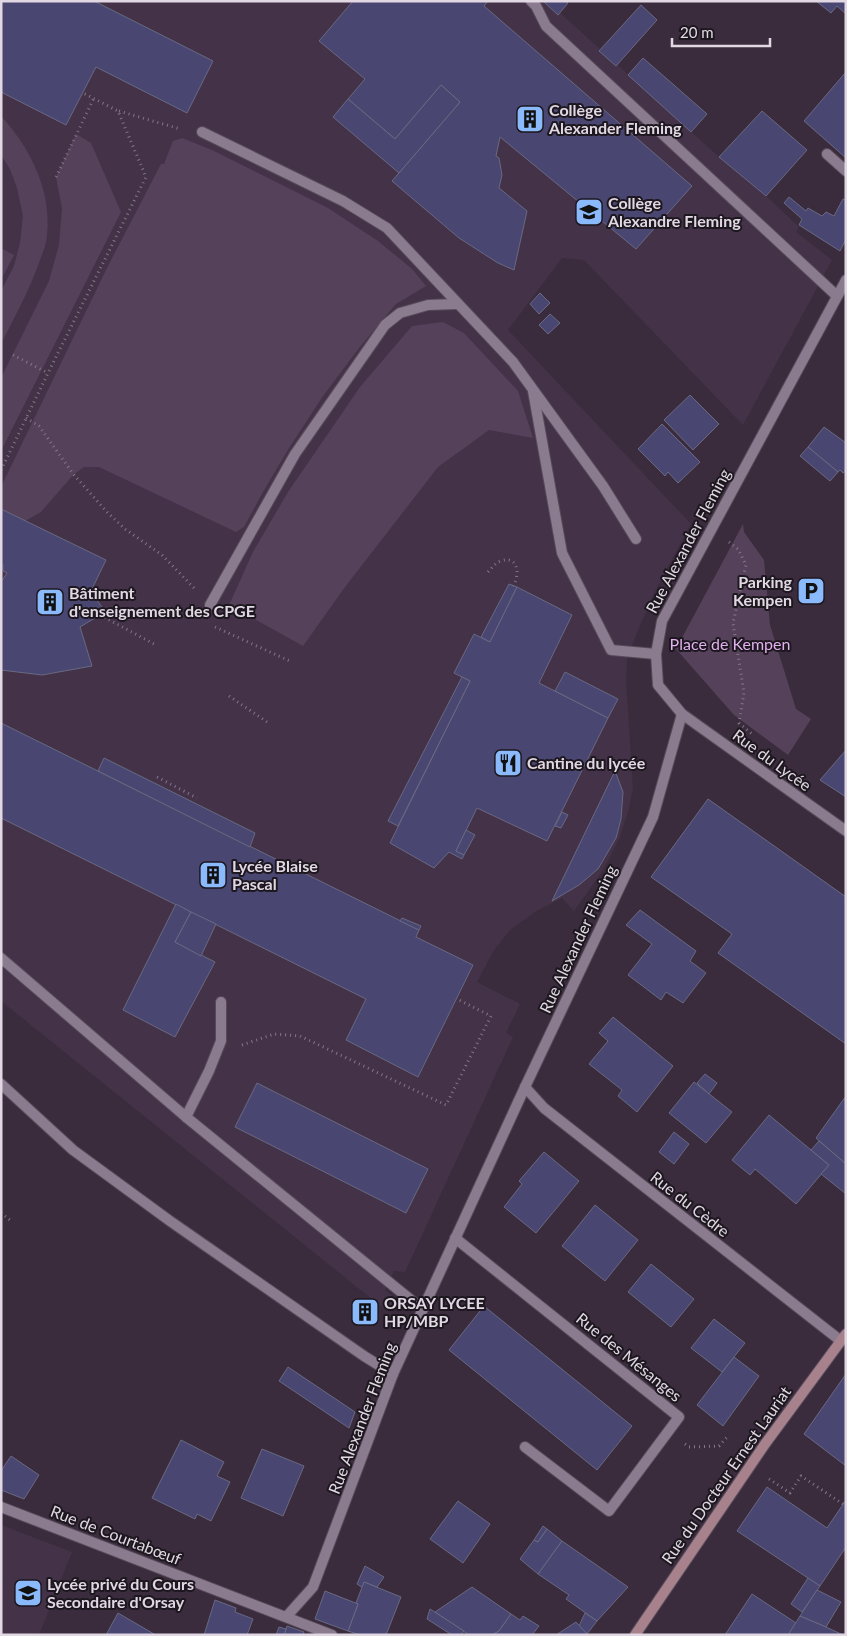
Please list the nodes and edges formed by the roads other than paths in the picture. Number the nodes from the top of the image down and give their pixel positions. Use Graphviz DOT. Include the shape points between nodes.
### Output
graph roads {
  1 [pos="531,1"];
  2 [pos="202,132"];
  3 [pos="827,154"];
  4 [pos="846,171"];
  5 [pos="846,280"];
  6 [pos="837,296"];
  7 [pos="457,304"];
  8 [pos="532,388"];
  9 [pos="636,539"];
  10 [pos="210,605"];
  11 [pos="656,654"];
  12 [pos="682,714"];
  13 [pos="846,831"];
  14 [pos="1,958"];
  15 [pos="221,1002"];
  16 [pos="1,1084"];
  17 [pos="525,1087"];
  18 [pos="186,1117"];
  19 [pos="455,1238"];
  20 [pos="422,1309"];
  21 [pos="843,1338"];
  22 [pos="393,1374"];
  23 [pos="525,1447"];
  24 [pos="1,1507"];
  25 [pos="287,1616"];
  26 [pos="332,1635"];
  27 [pos="635,1635"];
  1 -- 6 [label="street" via="546,26"];
  2 -- 7 [label="street" via="343,201 387,228"];
  3 -- 4 [label="street"];
  5 -- 6 [label="street, Rue Alexander Fleming"];
  6 -- 11 [label="street, Rue Alexander Fleming" via="662,621"];
  7 -- 8 [label="street" via="513,362"];
  7 -- 10 [label="street" via="428,305 400,313 385,325 295,454"];
  8 -- 9 [label="street" via="604,486"];
  8 -- 11 [label="street" via="562,553 611,650"];
  11 -- 12 [label="street, Rue Alexander Fleming" via="658,685"];
  12 -- 13 [label="street, Rue du Lycée"];
  12 -- 17 [label="street, Rue Alexander Fleming" via="653,817"];
  14 -- 18 [label="street"];
  15 -- 18 [label="street" via="221,1040"];
  16 -- 22 [label="street" via="73,1150"];
  17 -- 19 [label="street, Rue Alexander Fleming"];
  17 -- 21 [label="street, Rue du Cèdre" via="544,1108"];
  18 -- 20 [label="street"];
  19 -- 20 [label="street, Rue Alexander Fleming"];
  19 -- 23 [label="street, Rue des Mésanges" via="680,1416 609,1511"];
  20 -- 22 [label="street, Rue Alexander Fleming"];
  21 -- 27 [label="main road, Rue du Docteur Ernest Lauriat" via="765,1444"];
  22 -- 25 [label="street, Rue Alexander Fleming" via="313,1586"];
  24 -- 25 [label="street, Rue de Courtabœuf"];
  25 -- 26 [label="street, Rue de Courtabœuf"];
}
